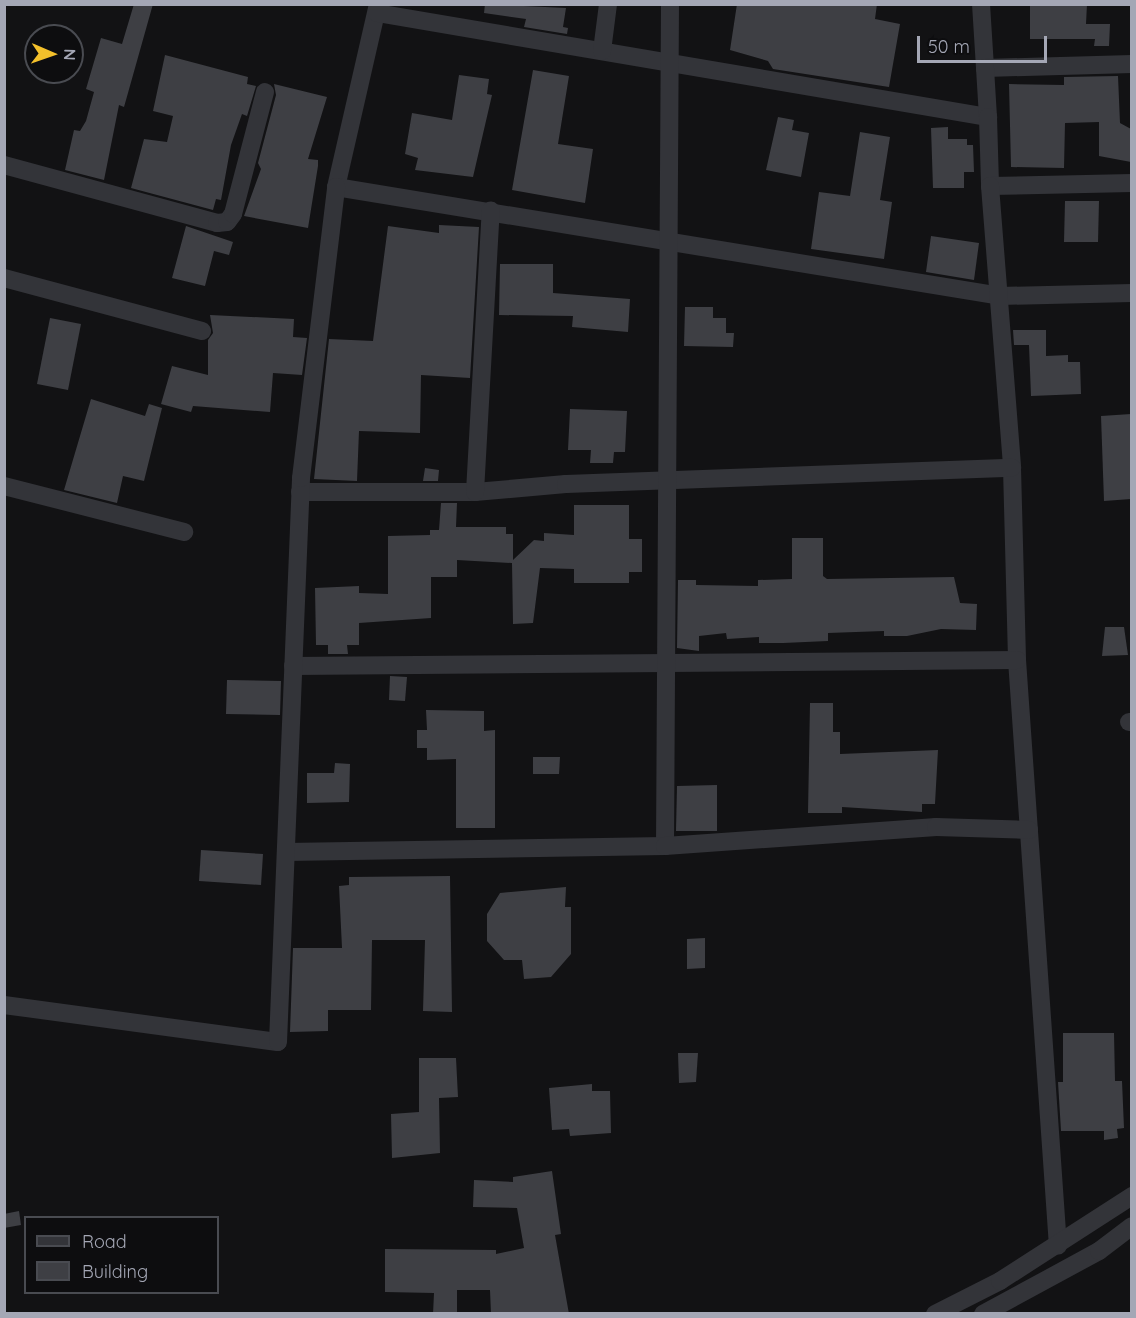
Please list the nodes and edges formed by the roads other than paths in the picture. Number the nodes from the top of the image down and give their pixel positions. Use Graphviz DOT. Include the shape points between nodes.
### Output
graph roads {
  1 [pos="608,4"];
  2 [pos="670,4"];
  3 [pos="981,4"];
  4 [pos="378,9"];
  5 [pos="602,51"];
  6 [pos="669,63"];
  7 [pos="1131,64"];
  8 [pos="985,68"];
  9 [pos="265,92"];
  10 [pos="988,117"];
  11 [pos="4,165"];
  12 [pos="1131,183"];
  13 [pos="990,186"];
  14 [pos="336,187"];
  15 [pos="491,210"];
  16 [pos="671,242"];
  17 [pos="4,278"];
  18 [pos="1131,293"];
  19 [pos="1000,296"];
  20 [pos="202,331"];
  21 [pos="1012,468"];
  22 [pos="668,483"];
  23 [pos="4,486"];
  24 [pos="300,492"];
  25 [pos="475,492"];
  26 [pos="184,532"];
  27 [pos="1017,660"];
  28 [pos="663,663"];
  29 [pos="293,666"];
  30 [pos="1029,830"];
  31 [pos="665,846"];
  32 [pos="285,852"];
  33 [pos="4,1005"];
  34 [pos="1131,1197"];
  35 [pos="1131,1226"];
  36 [pos="1058,1246"];
  37 [pos="935,1314"];
  38 [pos="984,1314"];
  1 -- 5 [label="street"];
  2 -- 6 [label="street"];
  3 -- 8 [label="street"];
  4 -- 5 [label="street"];
  4 -- 14 [label="street"];
  5 -- 6 [label="street"];
  6 -- 10 [label="street"];
  6 -- 16 [label="street"];
  7 -- 8 [label="street"];
  8 -- 10 [label="street"];
  9 -- 11 [label="street" via="233,214 227,222 217,223"];
  10 -- 13 [label="street"];
  12 -- 13 [label="street"];
  13 -- 19 [label="street"];
  14 -- 15 [label="street"];
  14 -- 24 [label="street"];
  15 -- 16 [label="street"];
  15 -- 25 [label="street"];
  16 -- 19 [label="street"];
  16 -- 22 [label="street"];
  17 -- 20 [label="street"];
  18 -- 19 [label="street"];
  19 -- 21 [label="street"];
  21 -- 22 [label="street"];
  21 -- 27 [label="street"];
  22 -- 25 [label="street"];
  22 -- 28 [label="street"];
  23 -- 26 [label="street"];
  24 -- 25 [label="street"];
  24 -- 29 [label="street"];
  27 -- 28 [label="street"];
  27 -- 30 [label="street"];
  28 -- 29 [label="street"];
  28 -- 31 [label="street"];
  29 -- 32 [label="street"];
  30 -- 31 [label="street" via="936,827"];
  30 -- 36 [label="street"];
  31 -- 32 [label="street"];
  32 -- 33 [label="street" via="278,1042"];
  34 -- 36 [label="street"];
  35 -- 38 [label="street" via="1099,1251"];
  36 -- 37 [label="street"];
}
